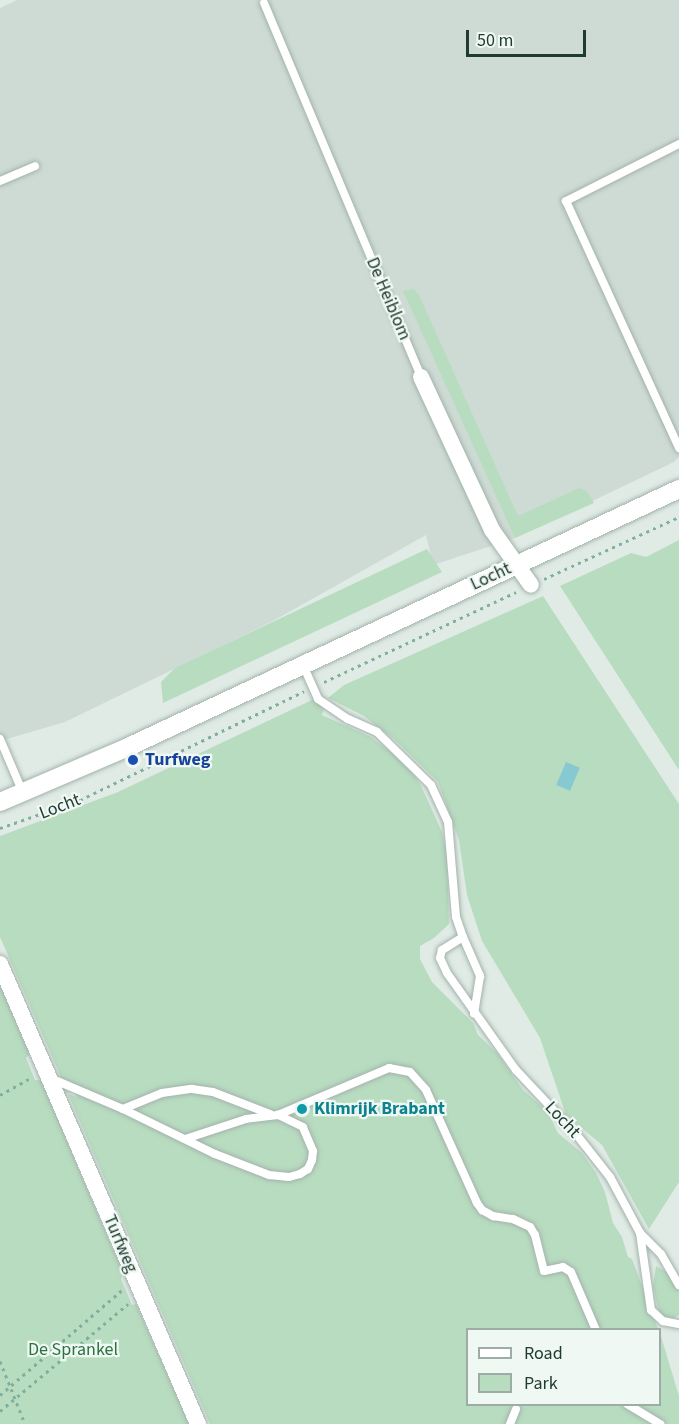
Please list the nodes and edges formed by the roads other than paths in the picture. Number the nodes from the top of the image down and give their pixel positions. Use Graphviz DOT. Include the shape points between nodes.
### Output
graph roads {
  1 [pos="264,3"];
  2 [pos="679,144"];
  3 [pos="35,165"];
  4 [pos="0,182"];
  5 [pos="421,377"];
  6 [pos="679,448"];
  7 [pos="679,489"];
  8 [pos="516,566"];
  9 [pos="531,585"];
  10 [pos="303,665"];
  11 [pos="0,739"];
  12 [pos="23,793"];
  13 [pos="0,802"];
  14 [pos="463,937"];
  15 [pos="0,964"];
  16 [pos="474,1014"];
  17 [pos="48,1075"];
  18 [pos="123,1109"];
  19 [pos="274,1114"];
  20 [pos="185,1139"];
  21 [pos="640,1233"];
  22 [pos="679,1285"];
  23 [pos="679,1324"];
  24 [pos="597,1328"];
  25 [pos="630,1406"];
  26 [pos="516,1409"];
  27 [pos="198,1424"];
  28 [pos="510,1424"];
  29 [pos="660,1424"];
  1 -- 5 [label="lane, De Heiblom"];
  2 -- 6 [label="lane" via="566,201"];
  3 -- 4 [label="lane"];
  5 -- 8 [label="street, De Heiblom" via="492,530"];
  7 -- 8 [label="street, Locht"];
  8 -- 9 [label="street, De Heiblom"];
  8 -- 10 [label="street, Locht"];
  10 -- 12 [label="street, Locht"];
  10 -- 14 [label="lane" via="318,699 376,732 431,785 448,822 456,917"];
  11 -- 12 [label="lane"];
  12 -- 13 [label="street, Locht"];
  14 -- 16 [label="lane" via="480,976"];
  14 -- 16 [label="lane, Locht" via="442,950 440,958"];
  15 -- 17 [label="street, Turfweg"];
  16 -- 21 [label="lane, Locht" via="516,1070 610,1177"];
  17 -- 18 [label="lane"];
  17 -- 27 [label="street, Turfweg"];
  18 -- 19 [label="lane" via="162,1093 192,1089 213,1092"];
  18 -- 20 [label="lane"];
  19 -- 20 [label="lane"];
  19 -- 20 [label="lane" via="303,1127 310,1140 312,1160 300,1174 269,1175"];
  19 -- 24 [label="lane" via="389,1068 410,1072 426,1090 482,1210 530,1227 544,1270 563,1266 571,1272"];
  21 -- 22 [label="lane, Locht" via="661,1254"];
  21 -- 23 [label="lane, Locht" via="651,1310 663,1321"];
  25 -- 29 [label="lane"];
  26 -- 28 [label="lane"];
}
